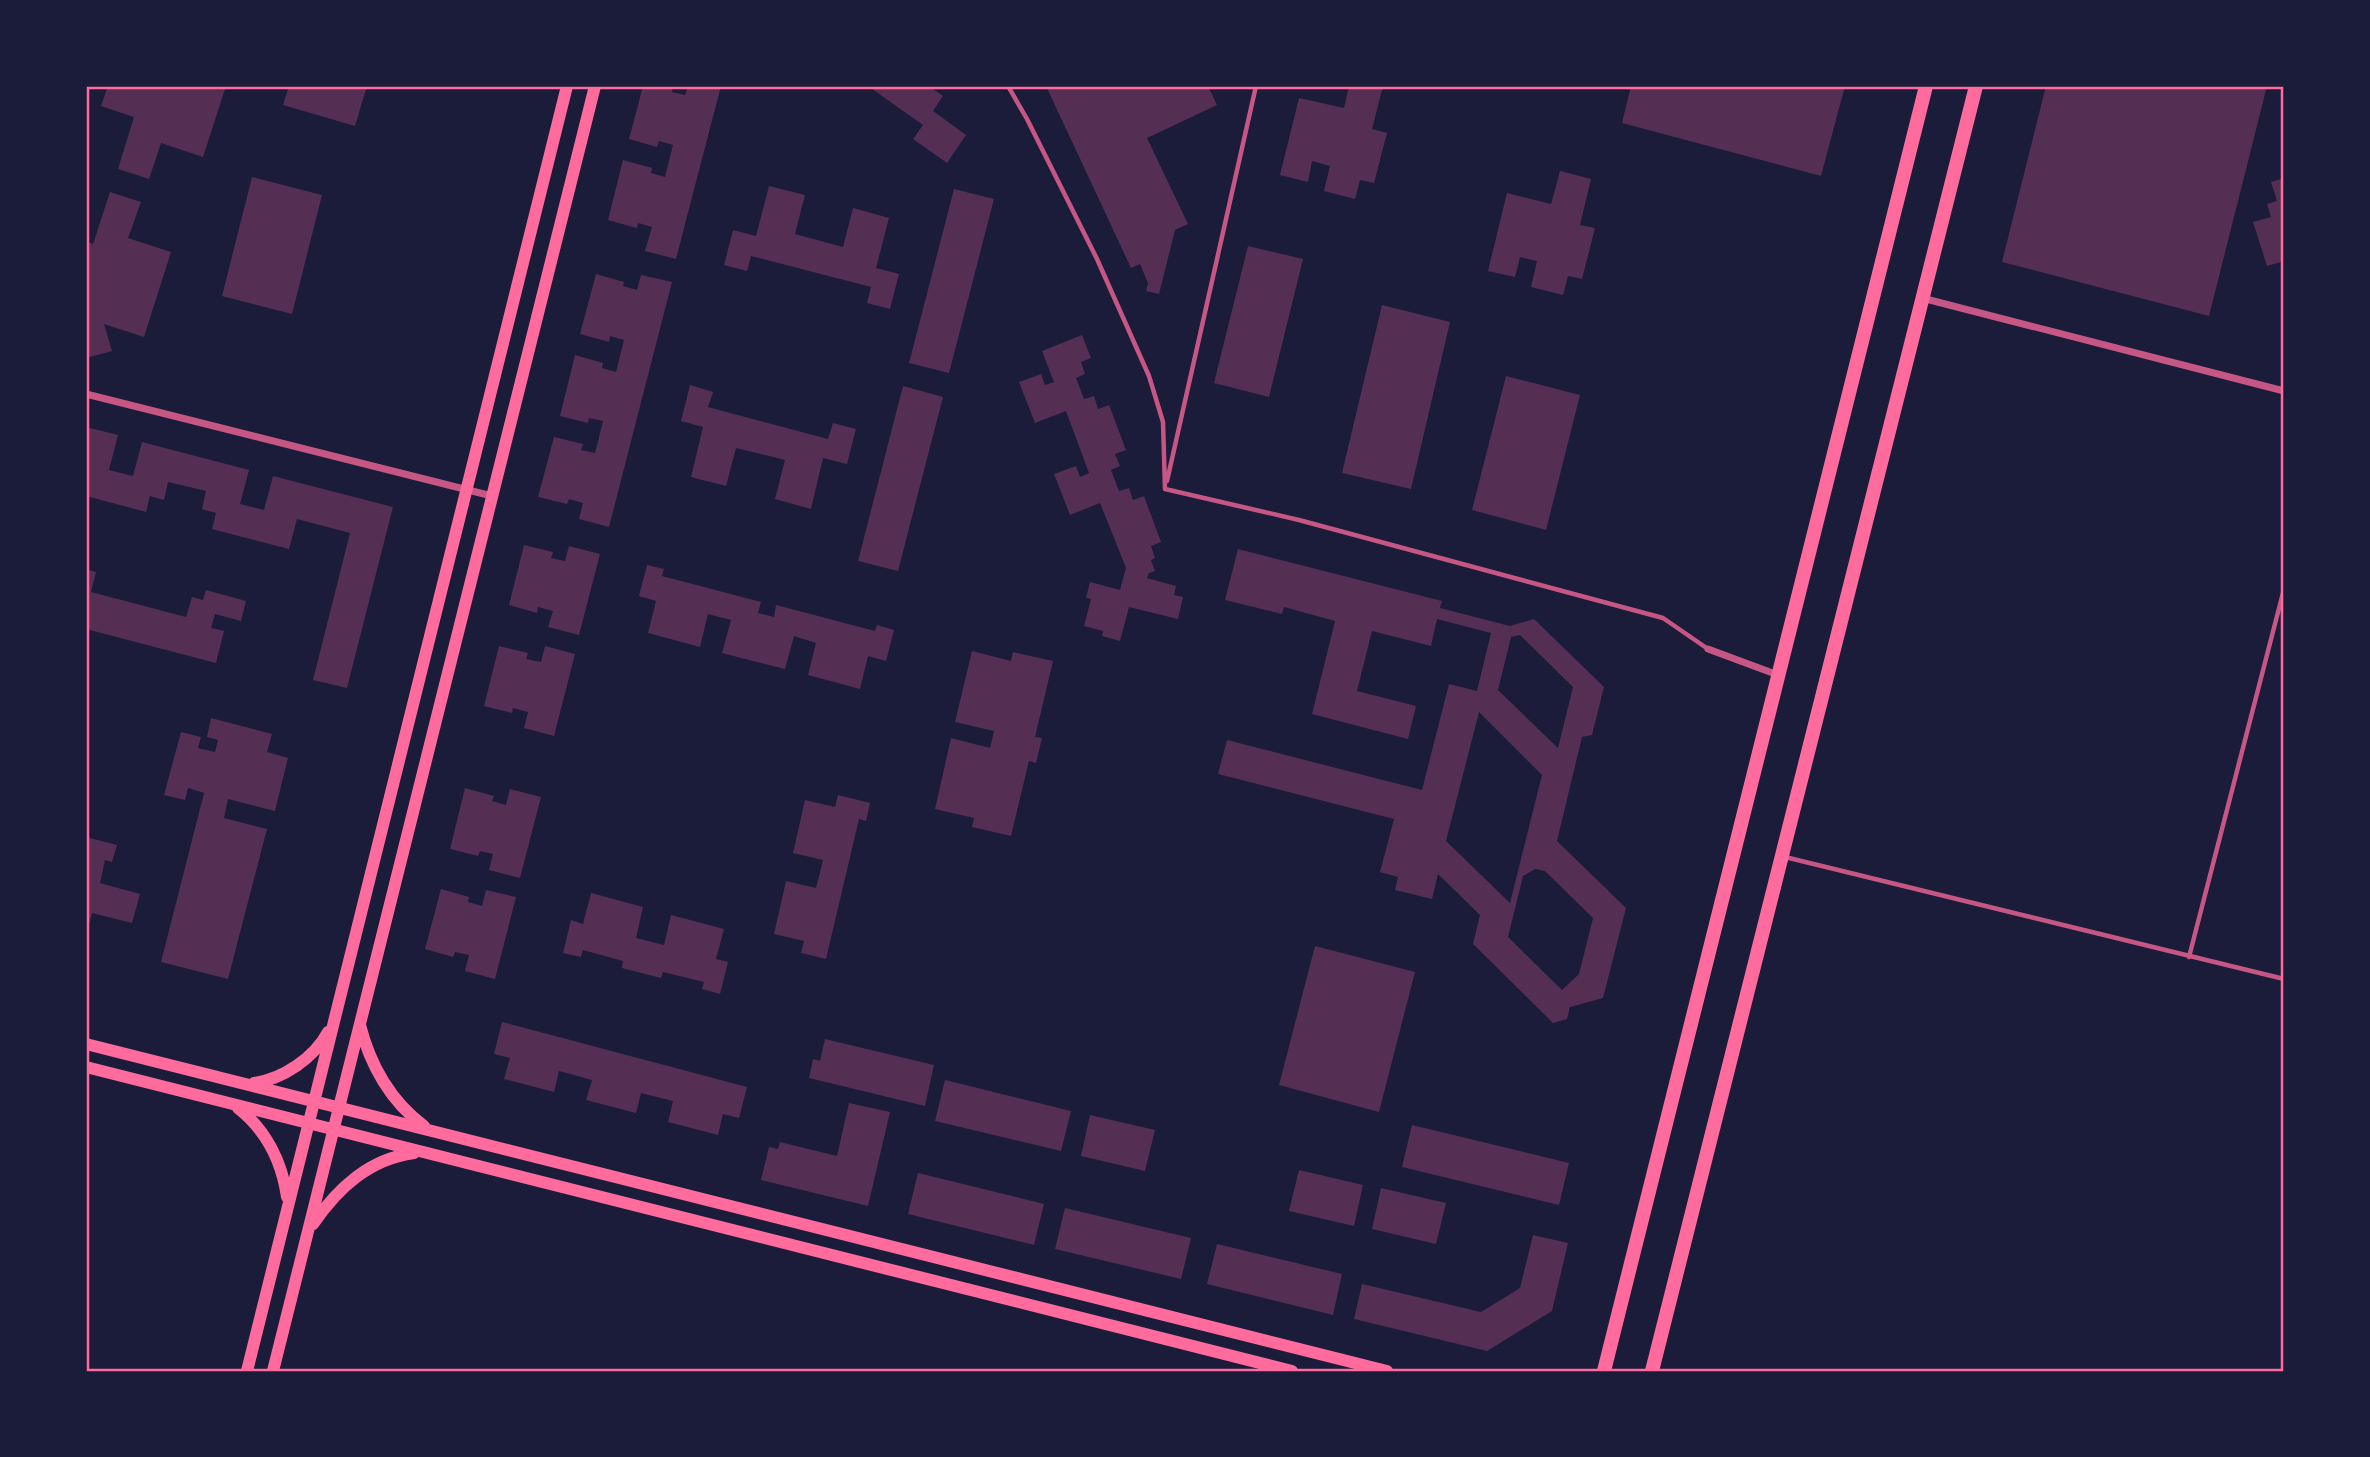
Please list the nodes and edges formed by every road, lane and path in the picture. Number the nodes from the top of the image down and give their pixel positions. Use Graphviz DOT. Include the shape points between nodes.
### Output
graph roads {
  1 [pos="567,86"];
  2 [pos="595,86"];
  3 [pos="1008,86"];
  4 [pos="1256,86"];
  5 [pos="1926,86"];
  6 [pos="1976,86"];
  7 [pos="1922,298"];
  8 [pos="2284,391"];
  9 [pos="86,394"];
  10 [pos="467,489"];
  11 [pos="1166,489"];
  12 [pos="492,496"];
  13 [pos="2284,589"];
  14 [pos="1708,649"];
  15 [pos="1779,675"];
  16 [pos="1782,857"];
  17 [pos="2189,957"];
  18 [pos="2284,979"];
  19 [pos="334,1022"];
  20 [pos="360,1023"];
  21 [pos="86,1044"];
  22 [pos="86,1067"];
  23 [pos="246,1084"];
  24 [pos="314,1101"];
  25 [pos="232,1104"];
  26 [pos="339,1107"];
  27 [pos="308,1123"];
  28 [pos="333,1130"];
  29 [pos="430,1130"];
  30 [pos="422,1152"];
  31 [pos="288,1204"];
  32 [pos="308,1230"];
  33 [pos="247,1371"];
  34 [pos="273,1371"];
  35 [pos="1292,1371"];
  36 [pos="1387,1371"];
  37 [pos="1604,1371"];
  38 [pos="1652,1371"];
  1 -- 10 [label="main road"];
  2 -- 12 [label="main road"];
  3 -- 11 [label="lane" via="1097,259 1149,376 1163,422"];
  4 -- 11 [label="lane"];
  5 -- 15 [label="main road"];
  6 -- 7 [label="main road"];
  7 -- 8 [label="street"];
  7 -- 16 [label="main road"];
  9 -- 10 [label="street"];
  10 -- 12 [label="street"];
  10 -- 19 [label="main road"];
  11 -- 14 [label="lane" via="1663,618"];
  12 -- 20 [label="main road"];
  13 -- 17 [label="lane"];
  14 -- 15 [label="street"];
  15 -- 37 [label="main road"];
  16 -- 17 [label="lane"];
  16 -- 38 [label="main road"];
  17 -- 18 [label="lane"];
  19 -- 23 [label="main road" via="324,1039 296,1066 266,1081"];
  19 -- 24 [label="main road"];
  20 -- 26 [label="main road"];
  20 -- 29 [label="main road" via="364,1043 382,1079 411,1116"];
  21 -- 23 [label="main road"];
  22 -- 25 [label="main road"];
  23 -- 24 [label="main road"];
  24 -- 26 [label="main road"];
  24 -- 27 [label="main road"];
  25 -- 27 [label="main road"];
  25 -- 31 [label="main road" via="248,1116 269,1144 285,1181"];
  26 -- 28 [label="main road"];
  26 -- 29 [label="main road"];
  27 -- 28 [label="main road"];
  27 -- 31 [label="main road"];
  28 -- 30 [label="main road"];
  28 -- 32 [label="main road"];
  29 -- 36 [label="main road"];
  30 -- 32 [label="main road" via="397,1155 359,1174"];
  30 -- 35 [label="main road"];
  31 -- 33 [label="main road"];
  32 -- 34 [label="main road"];
}
